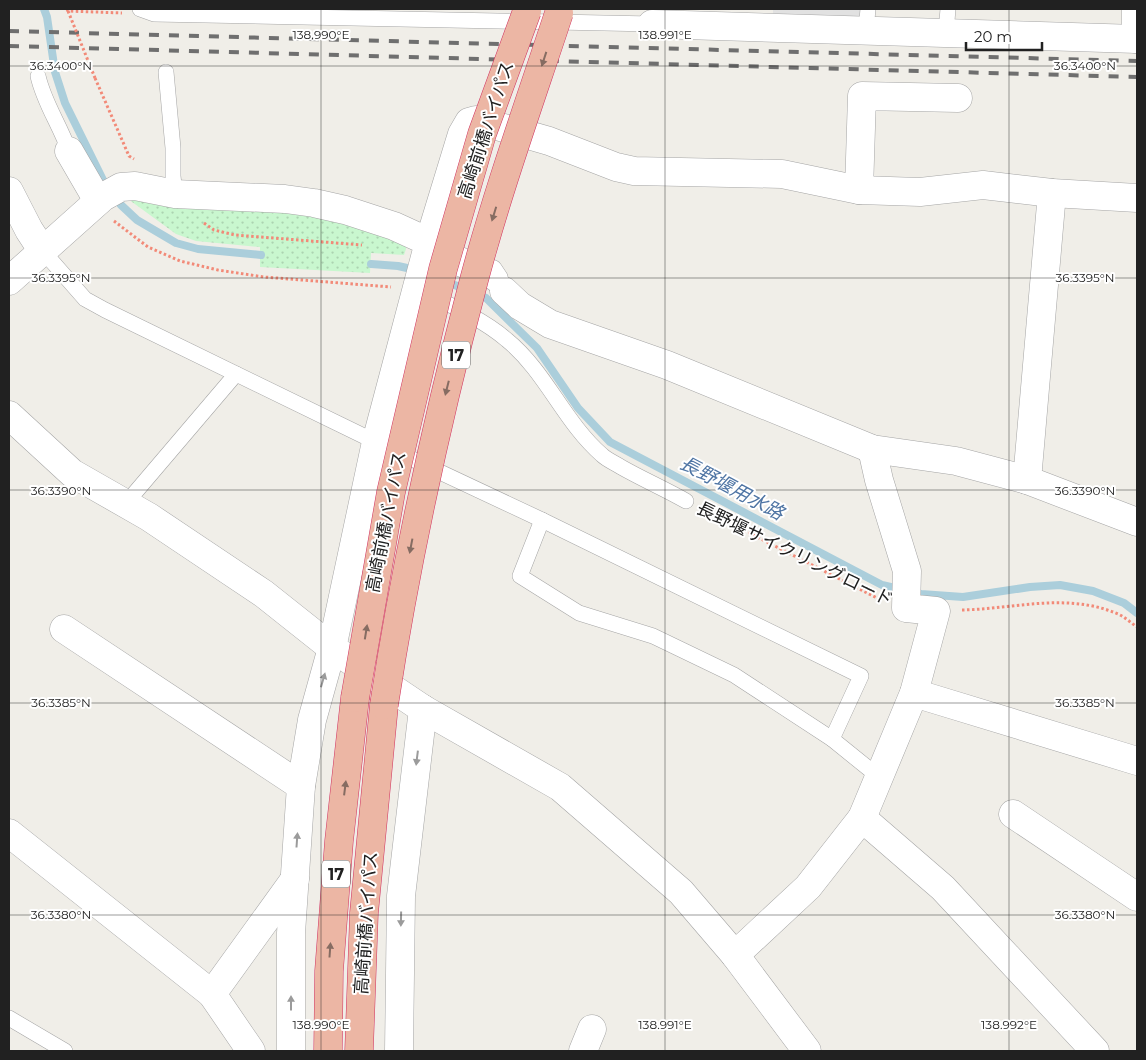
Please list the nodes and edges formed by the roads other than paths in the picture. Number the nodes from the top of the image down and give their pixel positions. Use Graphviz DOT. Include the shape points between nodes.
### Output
graph roads {
  1 [pos="1136,9"];
  2 [pos="528,10"];
  3 [pos="136,11"];
  4 [pos="560,11"];
  5 [pos="478,15"];
  6 [pos="608,15"];
  7 [pos="867,19"];
  8 [pos="947,21"];
  9 [pos="652,24"];
  10 [pos="1137,39"];
  11 [pos="166,72"];
  12 [pos="38,76"];
  13 [pos="958,98"];
  14 [pos="68,151"];
  15 [pos="859,190"];
  16 [pos="9,191"];
  17 [pos="1052,193"];
  18 [pos="175,194"];
  19 [pos="107,195"];
  20 [pos="1137,198"];
  21 [pos="426,248"];
  22 [pos="42,250"];
  23 [pos="9,281"];
  24 [pos="416,286"];
  25 [pos="504,291"];
  26 [pos="236,374"];
  27 [pos="9,415"];
  28 [pos="376,442"];
  29 [pos="872,449"];
  30 [pos="1027,480"];
  31 [pos="686,501"];
  32 [pos="127,504"];
  33 [pos="542,520"];
  34 [pos="1137,521"];
  35 [pos="64,629"];
  36 [pos="332,648"];
  37 [pos="914,692"];
  38 [pos="423,709"];
  39 [pos="832,739"];
  40 [pos="1137,761"];
  41 [pos="879,777"];
  42 [pos="300,786"];
  43 [pos="1013,814"];
  44 [pos="862,818"];
  45 [pos="9,833"];
  46 [pos="295,880"];
  47 [pos="1137,897"];
  48 [pos="734,956"];
  49 [pos="212,994"];
  50 [pos="9,1018"];
  51 [pos="242,1048"];
  52 [pos="65,1051"];
  53 [pos="291,1051"];
  54 [pos="328,1051"];
  55 [pos="359,1051"];
  56 [pos="399,1051"];
  57 [pos="807,1051"];
  58 [pos="1095,1051"];
  1 -- 10 [label="street"];
  54 -- 2 [label="highway, 高崎前橋バイパス / 17, one-way, bridge" via="329,971 336,878 355,698 390,492 443,269 482,134"];
  3 -- 5 [label="lane" via="154,14"];
  4 -- 55 [label="highway, 高崎前橋バイパス / 17, one-way, bridge" via="475,278 436,434 398,611 384,705 364,913"];
  5 -- 6 [label="lane"];
  6 -- 9 [label="lane"];
  7 -- 8 [label="street"];
  7 -- 9 [label="street"];
  8 -- 10 [label="street"];
  11 -- 18 [label="lane"];
  12 -- 14 [label="lane"];
  13 -- 15 [label="street" via="862,96"];
  14 -- 19 [label="street"];
  15 -- 17 [label="street" via="920,192 983,185"];
  15 -- 21 [label="street" via="782,174 634,171 476,120 468,122 462,134"];
  16 -- 22 [label="street"];
  17 -- 20 [label="street"];
  17 -- 30 [label="street"];
  18 -- 19 [label="street" via="134,186"];
  18 -- 21 [label="street" via="314,203 394,226"];
  19 -- 22 [label="street"];
  21 -- 24 [label="street"];
  21 -- 25 [label="lane" via="494,268"];
  22 -- 23 [label="street"];
  22 -- 26 [label="lane" via="85,299"];
  24 -- 28 [label="street"];
  24 -- 31 [label="lane" via="508,340 546,385 582,436 603,456"];
  25 -- 29 [label="street" via="520,306 550,324 667,365"];
  26 -- 28 [label="lane"];
  26 -- 32 [label="lane"];
  27 -- 32 [label="street" via="72,473"];
  28 -- 33 [label="lane"];
  28 -- 36 [label="street"];
  29 -- 30 [label="street" via="956,462"];
  29 -- 37 [label="street, 長野堰サイクリングロード" via="878,480 907,571 906,603 936,610"];
  30 -- 34 [label="street"];
  32 -- 36 [label="street" via="264,594"];
  33 -- 39 [label="lane" via="520,576 579,613 653,636 734,675"];
  33 -- 39 [label="lane" via="861,676"];
  35 -- 42 [label="street"];
  36 -- 38 [label="street"];
  42 -- 36 [label="street, one-way" via="312,720"];
  37 -- 40 [label="street"];
  37 -- 41 [label="street"];
  38 -- 48 [label="street" via="560,787 681,892"];
  38 -- 56 [label="street, one-way" via="401,896"];
  39 -- 41 [label="lane"];
  41 -- 44 [label="street"];
  46 -- 42 [label="street, one-way"];
  43 -- 47 [label="street"];
  44 -- 48 [label="street" via="808,887"];
  44 -- 58 [label="street" via="943,888"];
  45 -- 49 [label="street"];
  46 -- 49 [label="street"];
  53 -- 46 [label="street, one-way" via="291,932"];
  48 -- 57 [label="street"];
  49 -- 51 [label="street"];
  50 -- 52 [label="lane"];
}
